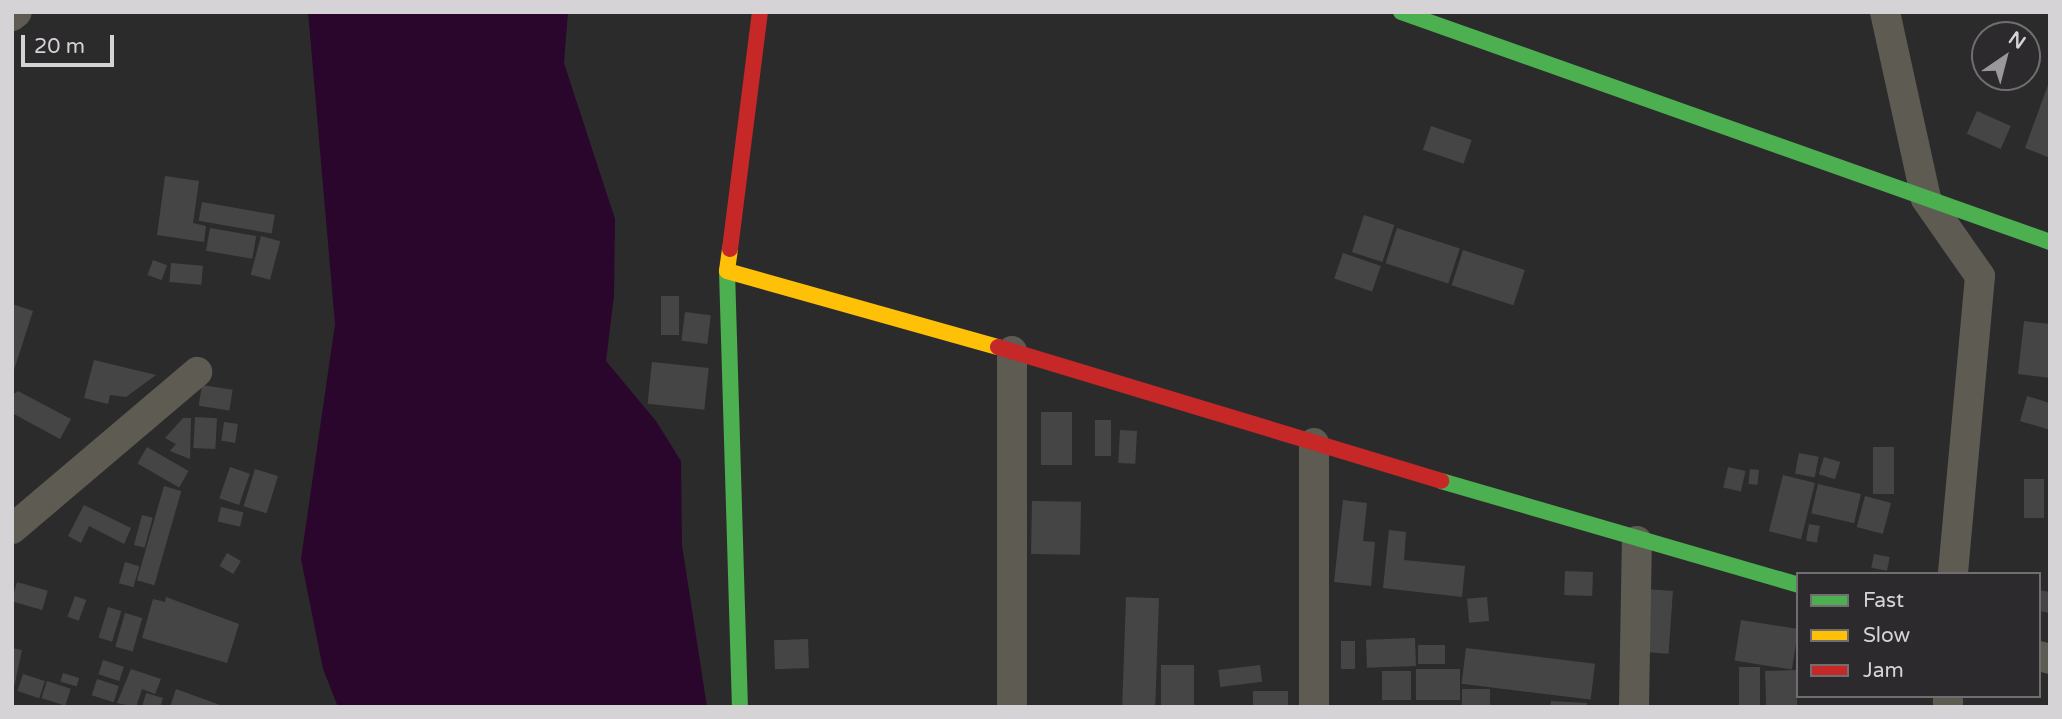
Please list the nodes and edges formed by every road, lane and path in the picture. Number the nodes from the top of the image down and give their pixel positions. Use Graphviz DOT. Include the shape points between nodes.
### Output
graph roads {
  1 [pos="17,12"];
  2 [pos="761,12"];
  3 [pos="1401,12"];
  4 [pos="1885,12"];
  5 [pos="12,16"];
  6 [pos="1926,199"];
  7 [pos="2050,242"];
  8 [pos="727,271"];
  9 [pos="1012,351"];
  10 [pos="197,372"];
  11 [pos="1314,443"];
  12 [pos="12,529"];
  13 [pos="1637,541"];
  14 [pos="1953,572"];
  15 [pos="1796,584"];
  16 [pos="740,707"];
  17 [pos="1012,707"];
  18 [pos="1314,707"];
  19 [pos="1634,707"];
  1 -- 5 [label="street"];
  2 -- 8 [label="street"];
  3 -- 6 [label="street"];
  4 -- 6 [label="street"];
  6 -- 7 [label="street"];
  6 -- 14 [label="street" via="1980,276"];
  8 -- 9 [label="street"];
  8 -- 16 [label="street"];
  9 -- 11 [label="street"];
  9 -- 17 [label="street"];
  10 -- 12 [label="street"];
  11 -- 13 [label="street"];
  11 -- 18 [label="street"];
  13 -- 15 [label="street"];
  13 -- 19 [label="street"];
}
